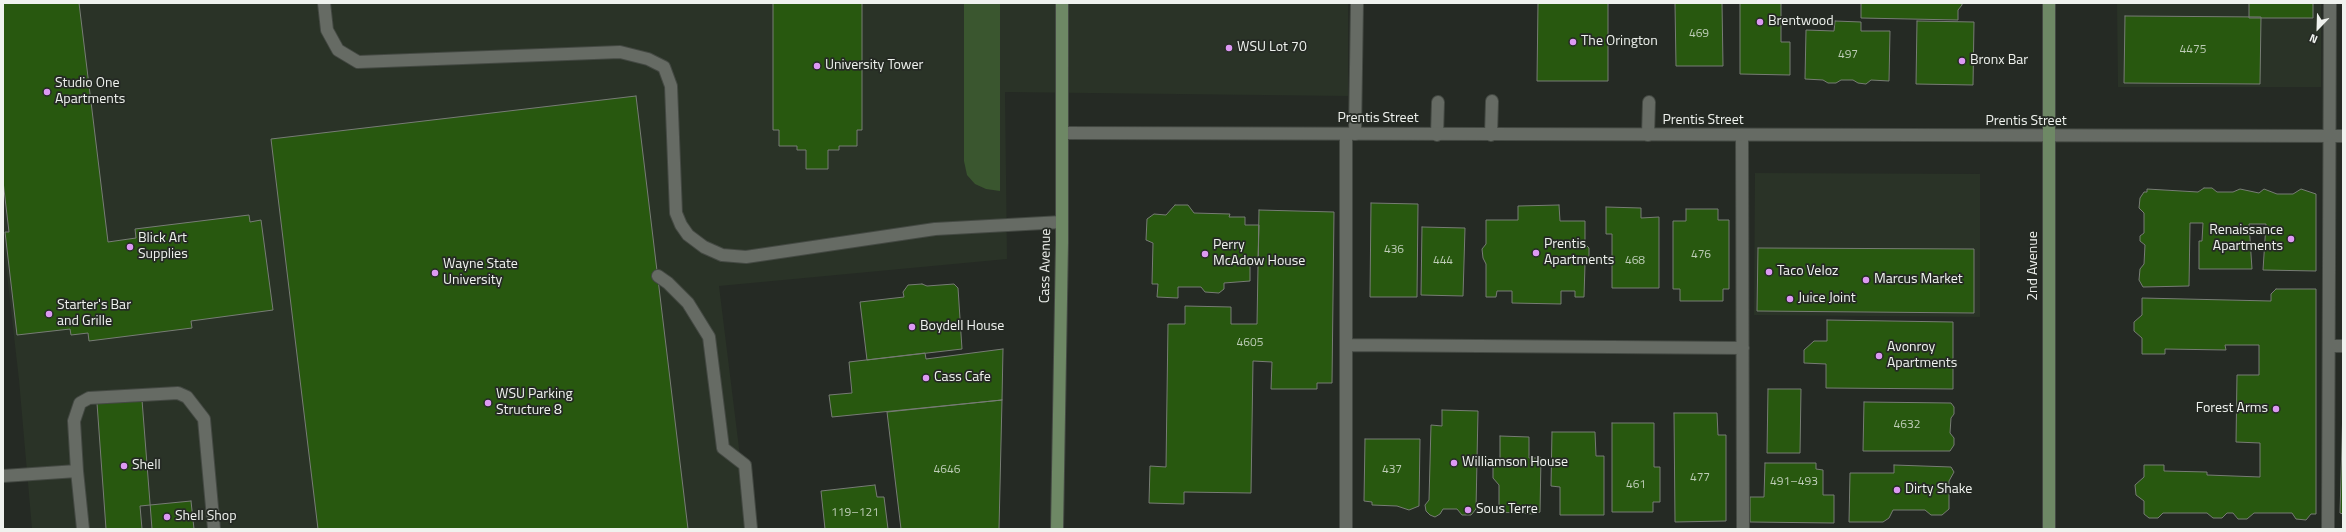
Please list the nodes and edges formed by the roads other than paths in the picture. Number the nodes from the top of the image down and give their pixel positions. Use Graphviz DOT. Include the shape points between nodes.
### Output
graph roads {
  1 [pos="324,3"];
  2 [pos="1062,3"];
  3 [pos="1357,3"];
  4 [pos="2049,3"];
  5 [pos="2330,3"];
  6 [pos="1492,101"];
  7 [pos="1438,102"];
  8 [pos="1649,102"];
  9 [pos="1062,133"];
  10 [pos="1350,134"];
  11 [pos="1437,135"];
  12 [pos="1491,135"];
  13 [pos="1648,135"];
  14 [pos="1742,136"];
  15 [pos="2050,137"];
  16 [pos="2337,137"];
  17 [pos="1062,222"];
  18 [pos="658,276"];
  19 [pos="1347,345"];
  20 [pos="2330,346"];
  21 [pos="2343,346"];
  22 [pos="1742,348"];
  23 [pos="77,471"];
  24 [pos="3,476"];
  25 [pos="83,529"];
  26 [pos="214,529"];
  27 [pos="751,529"];
  28 [pos="1057,529"];
  29 [pos="1346,529"];
  30 [pos="1743,529"];
  31 [pos="2049,529"];
  32 [pos="2328,529"];
  1 -- 17 [label="street" via="327,30 338,50 358,62 620,52 648,59 664,67 670,86 676,213 688,235 704,247 722,254 746,257 935,229"];
  2 -- 9 [label="street, Cass Avenue"];
  3 -- 10 [label="street"];
  4 -- 15 [label="street, 2nd Avenue"];
  5 -- 16 [label="street"];
  6 -- 12 [label="street"];
  7 -- 11 [label="street"];
  8 -- 13 [label="street"];
  9 -- 10 [label="street, Prentis Street"];
  9 -- 17 [label="street, Cass Avenue"];
  10 -- 11 [label="street, Prentis Street"];
  10 -- 19 [label="street"];
  11 -- 12 [label="street, Prentis Street"];
  12 -- 13 [label="street, Prentis Street"];
  13 -- 14 [label="street, Prentis Street"];
  14 -- 15 [label="street, Prentis Street"];
  14 -- 22 [label="street"];
  15 -- 16 [label="street, Prentis Street"];
  15 -- 31 [label="street, 2nd Avenue"];
  16 -- 20 [label="street"];
  17 -- 28 [label="street, Cass Avenue"];
  18 -- 27 [label="street" via="688,303 709,337 723,448 746,465"];
  19 -- 22 [label="street"];
  19 -- 29 [label="street"];
  20 -- 21 [label="street"];
  20 -- 32 [label="street"];
  22 -- 30 [label="street"];
  23 -- 24 [label="street"];
  23 -- 25 [label="street"];
  23 -- 26 [label="street" via="74,421 80,403 89,398 178,393 187,397 204,419"];
}
